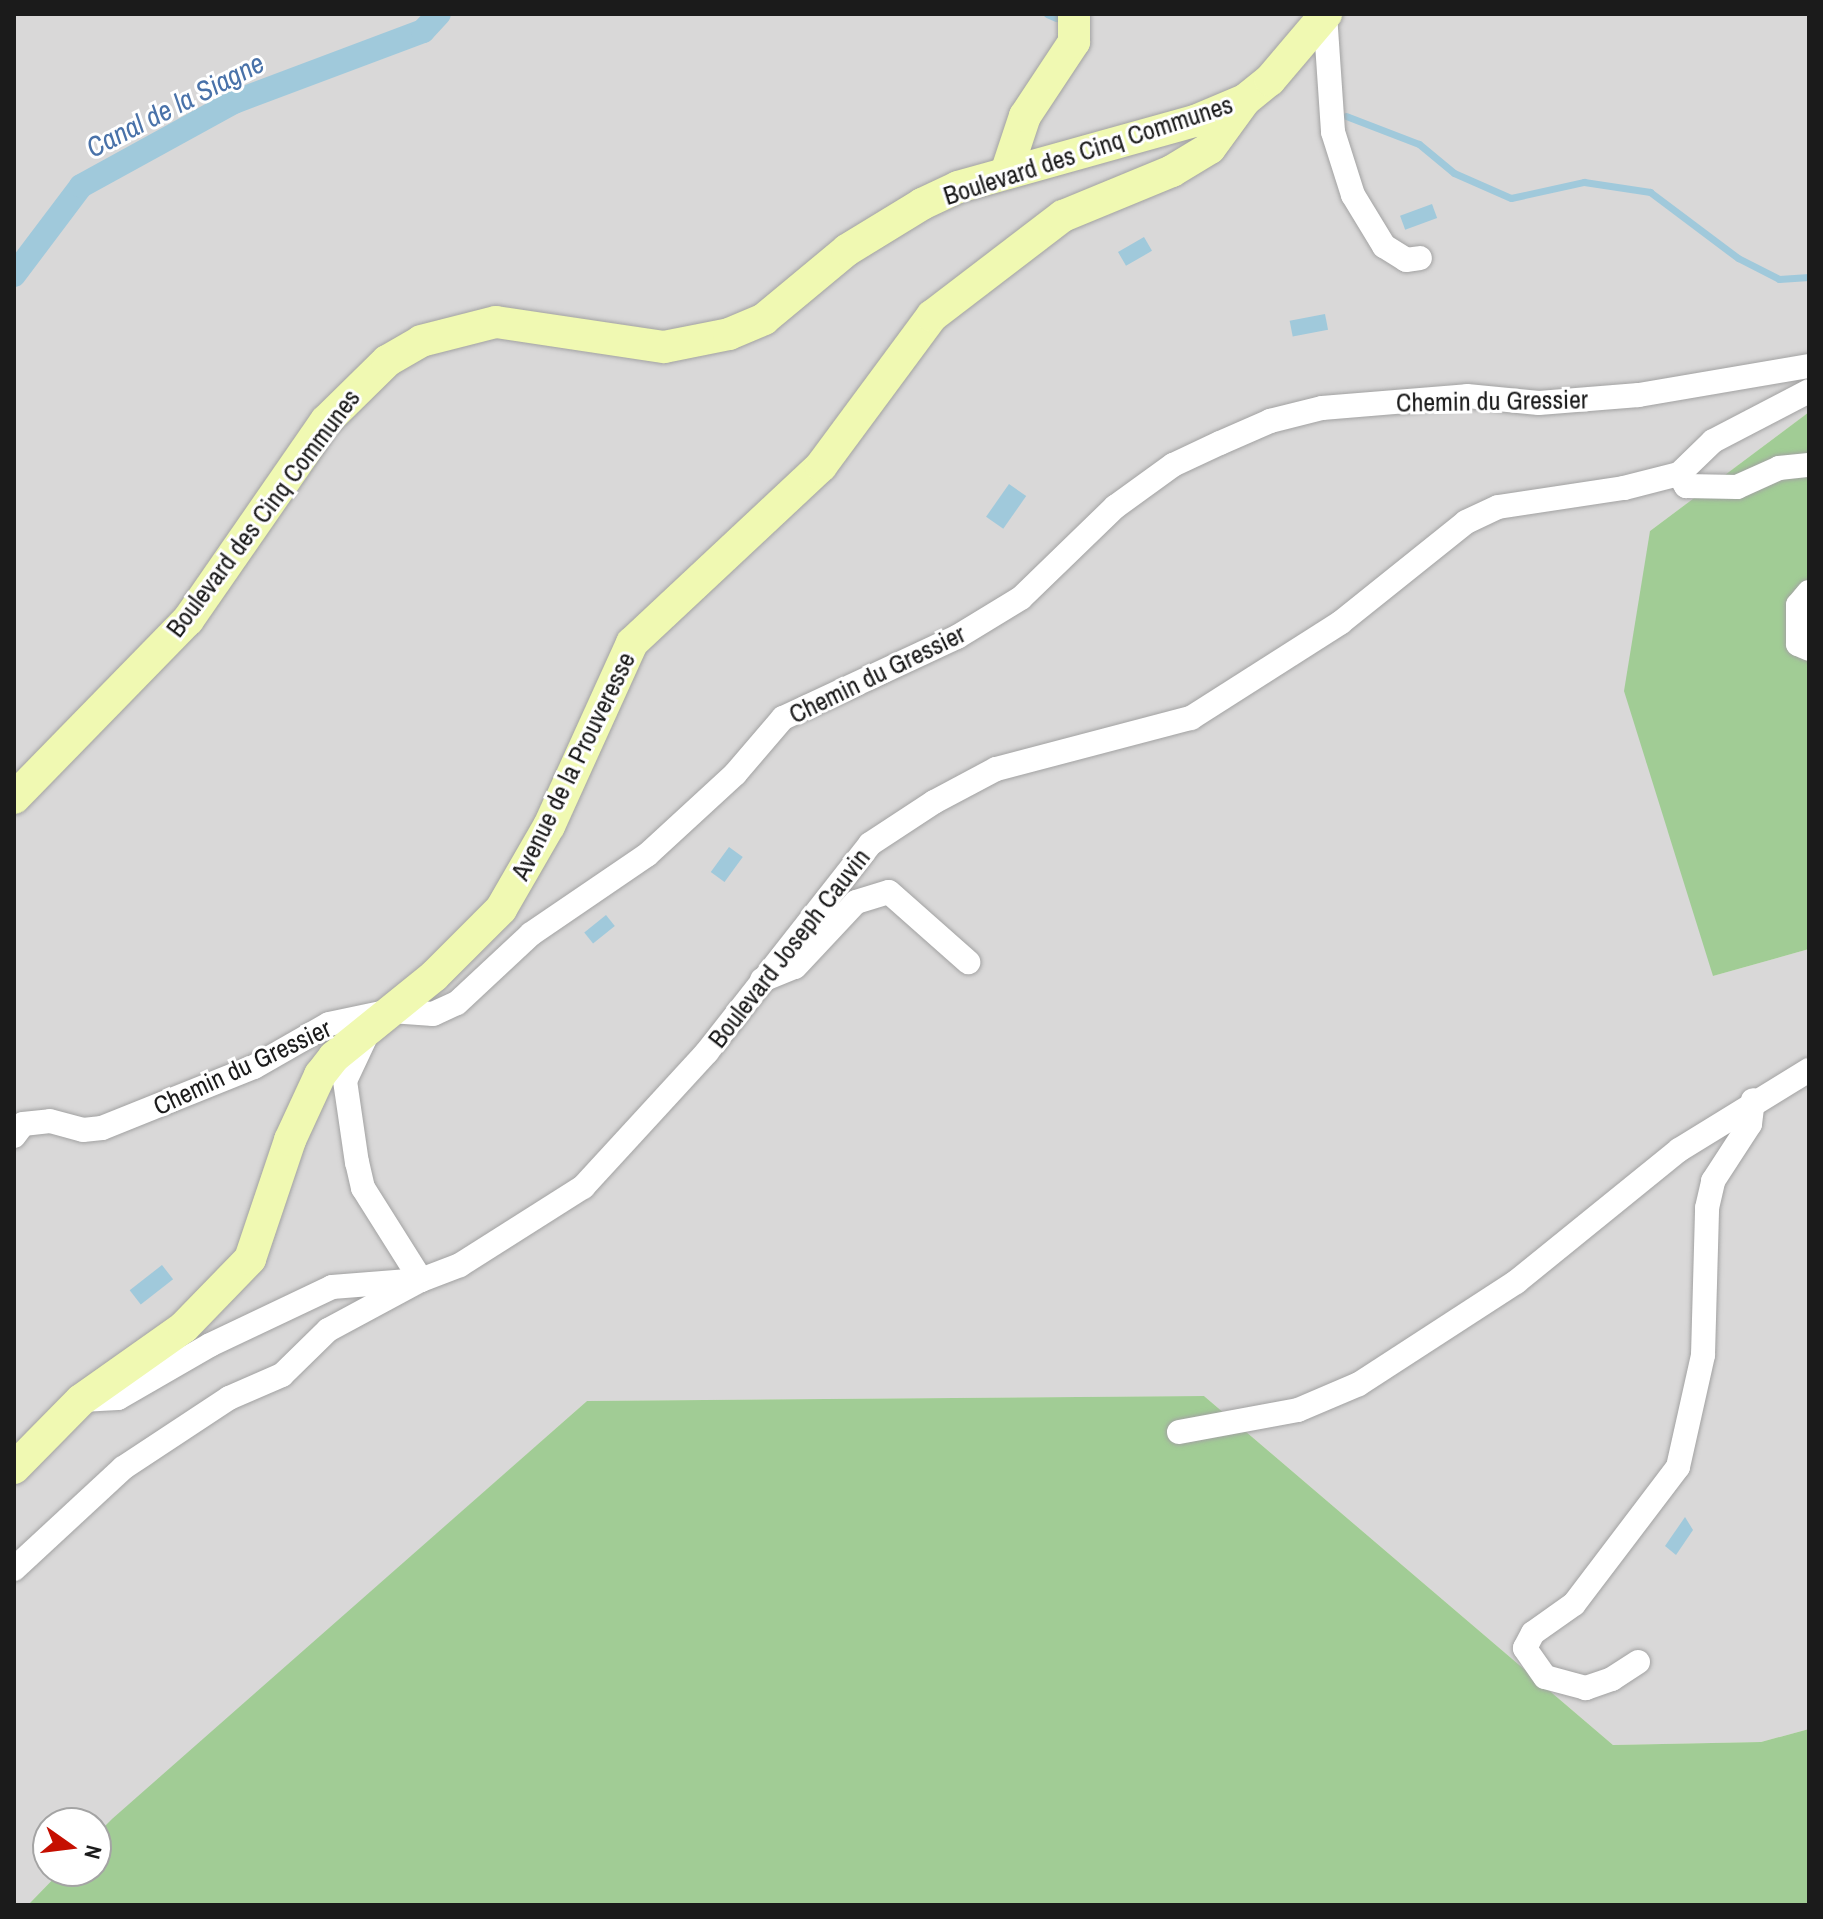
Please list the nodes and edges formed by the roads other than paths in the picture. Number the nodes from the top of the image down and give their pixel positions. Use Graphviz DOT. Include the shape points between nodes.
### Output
graph roads {
  1 [pos="1074,14"];
  2 [pos="1326,14"];
  3 [pos="1245,100"];
  4 [pos="1006,173"];
  5 [pos="1420,258"];
  6 [pos="1809,366"];
  7 [pos="1809,391"];
  8 [pos="1809,465"];
  9 [pos="1679,474"];
  10 [pos="1809,592"];
  11 [pos="1809,649"];
  12 [pos="14,798"];
  13 [pos="968,962"];
  14 [pos="760,981"];
  15 [pos="380,1020"];
  16 [pos="1809,1070"];
  17 [pos="1753,1100"];
  18 [pos="14,1136"];
  19 [pos="421,1280"];
  20 [pos="81,1400"];
  21 [pos="1179,1432"];
  22 [pos="14,1468"];
  23 [pos="14,1569"];
  24 [pos="1638,1662"];
  1 -- 4 [label="main road" via="1074,42 1025,116"];
  2 -- 3 [label="main road, Boulevard des Cinq Communes" via="1270,80"];
  2 -- 5 [label="street" via="1333,132 1353,195 1384,246 1406,260"];
  3 -- 4 [label="main road, Boulevard des Cinq Communes" via="1195,121"];
  3 -- 15 [label="main road, Avenue de la Prouveresse" via="1210,148 1172,171 1063,216 932,316 821,466 632,643 549,826 501,909"];
  4 -- 12 [label="main road, Boulevard des Cinq Communes" via="958,187 891,220 764,319 706,342 664,347 496,322 421,341 387,361 326,421 188,620"];
  6 -- 15 [label="street, Chemin du Gressier" via="1639,395 1539,403 1467,396 1322,408 1270,421 1220,443 1173,465 1115,507 1021,598 957,637 783,718 735,774 647,855 531,934 457,1003 433,1014"];
  7 -- 9 [label="street" via="1713,441"];
  8 -- 9 [label="street" via="1779,468 1737,487 1686,486"];
  9 -- 14 [label="street, Boulevard Joseph Cauvin" via="1515,505 1466,522 1340,623 1191,718 996,769 934,802 870,844"];
  10 -- 11 [label="street" via="1798,605 1798,644"];
  13 -- 14 [label="street" via="889,892 856,902 795,967"];
  14 -- 19 [label="street, Boulevard Joseph Cauvin" via="707,1052 583,1187 460,1265"];
  15 -- 18 [label="street, Chemin du Gressier" via="329,1024 254,1067 102,1128 83,1130 50,1121 23,1124"];
  15 -- 19 [label="street" via="345,1081 357,1163 363,1188"];
  15 -- 20 [label="main road, Avenue de la Prouveresse" via="320,1075 290,1140 250,1259 184,1327"];
  16 -- 17 [label="street"];
  17 -- 21 [label="street" via="1679,1150 1516,1282 1359,1384 1298,1410"];
  17 -- 24 [label="street" via="1750,1124 1713,1181 1707,1208 1703,1355 1678,1467 1574,1604 1533,1633 1525,1648 1545,1677 1586,1688"];
  19 -- 20 [label="street, Boulevard Joseph Cauvin" via="332,1287 210,1345 118,1398"];
  19 -- 23 [label="street" via="328,1330 282,1375 229,1398 123,1468"];
  20 -- 22 [label="main road, Avenue de la Prouveresse"];
}
